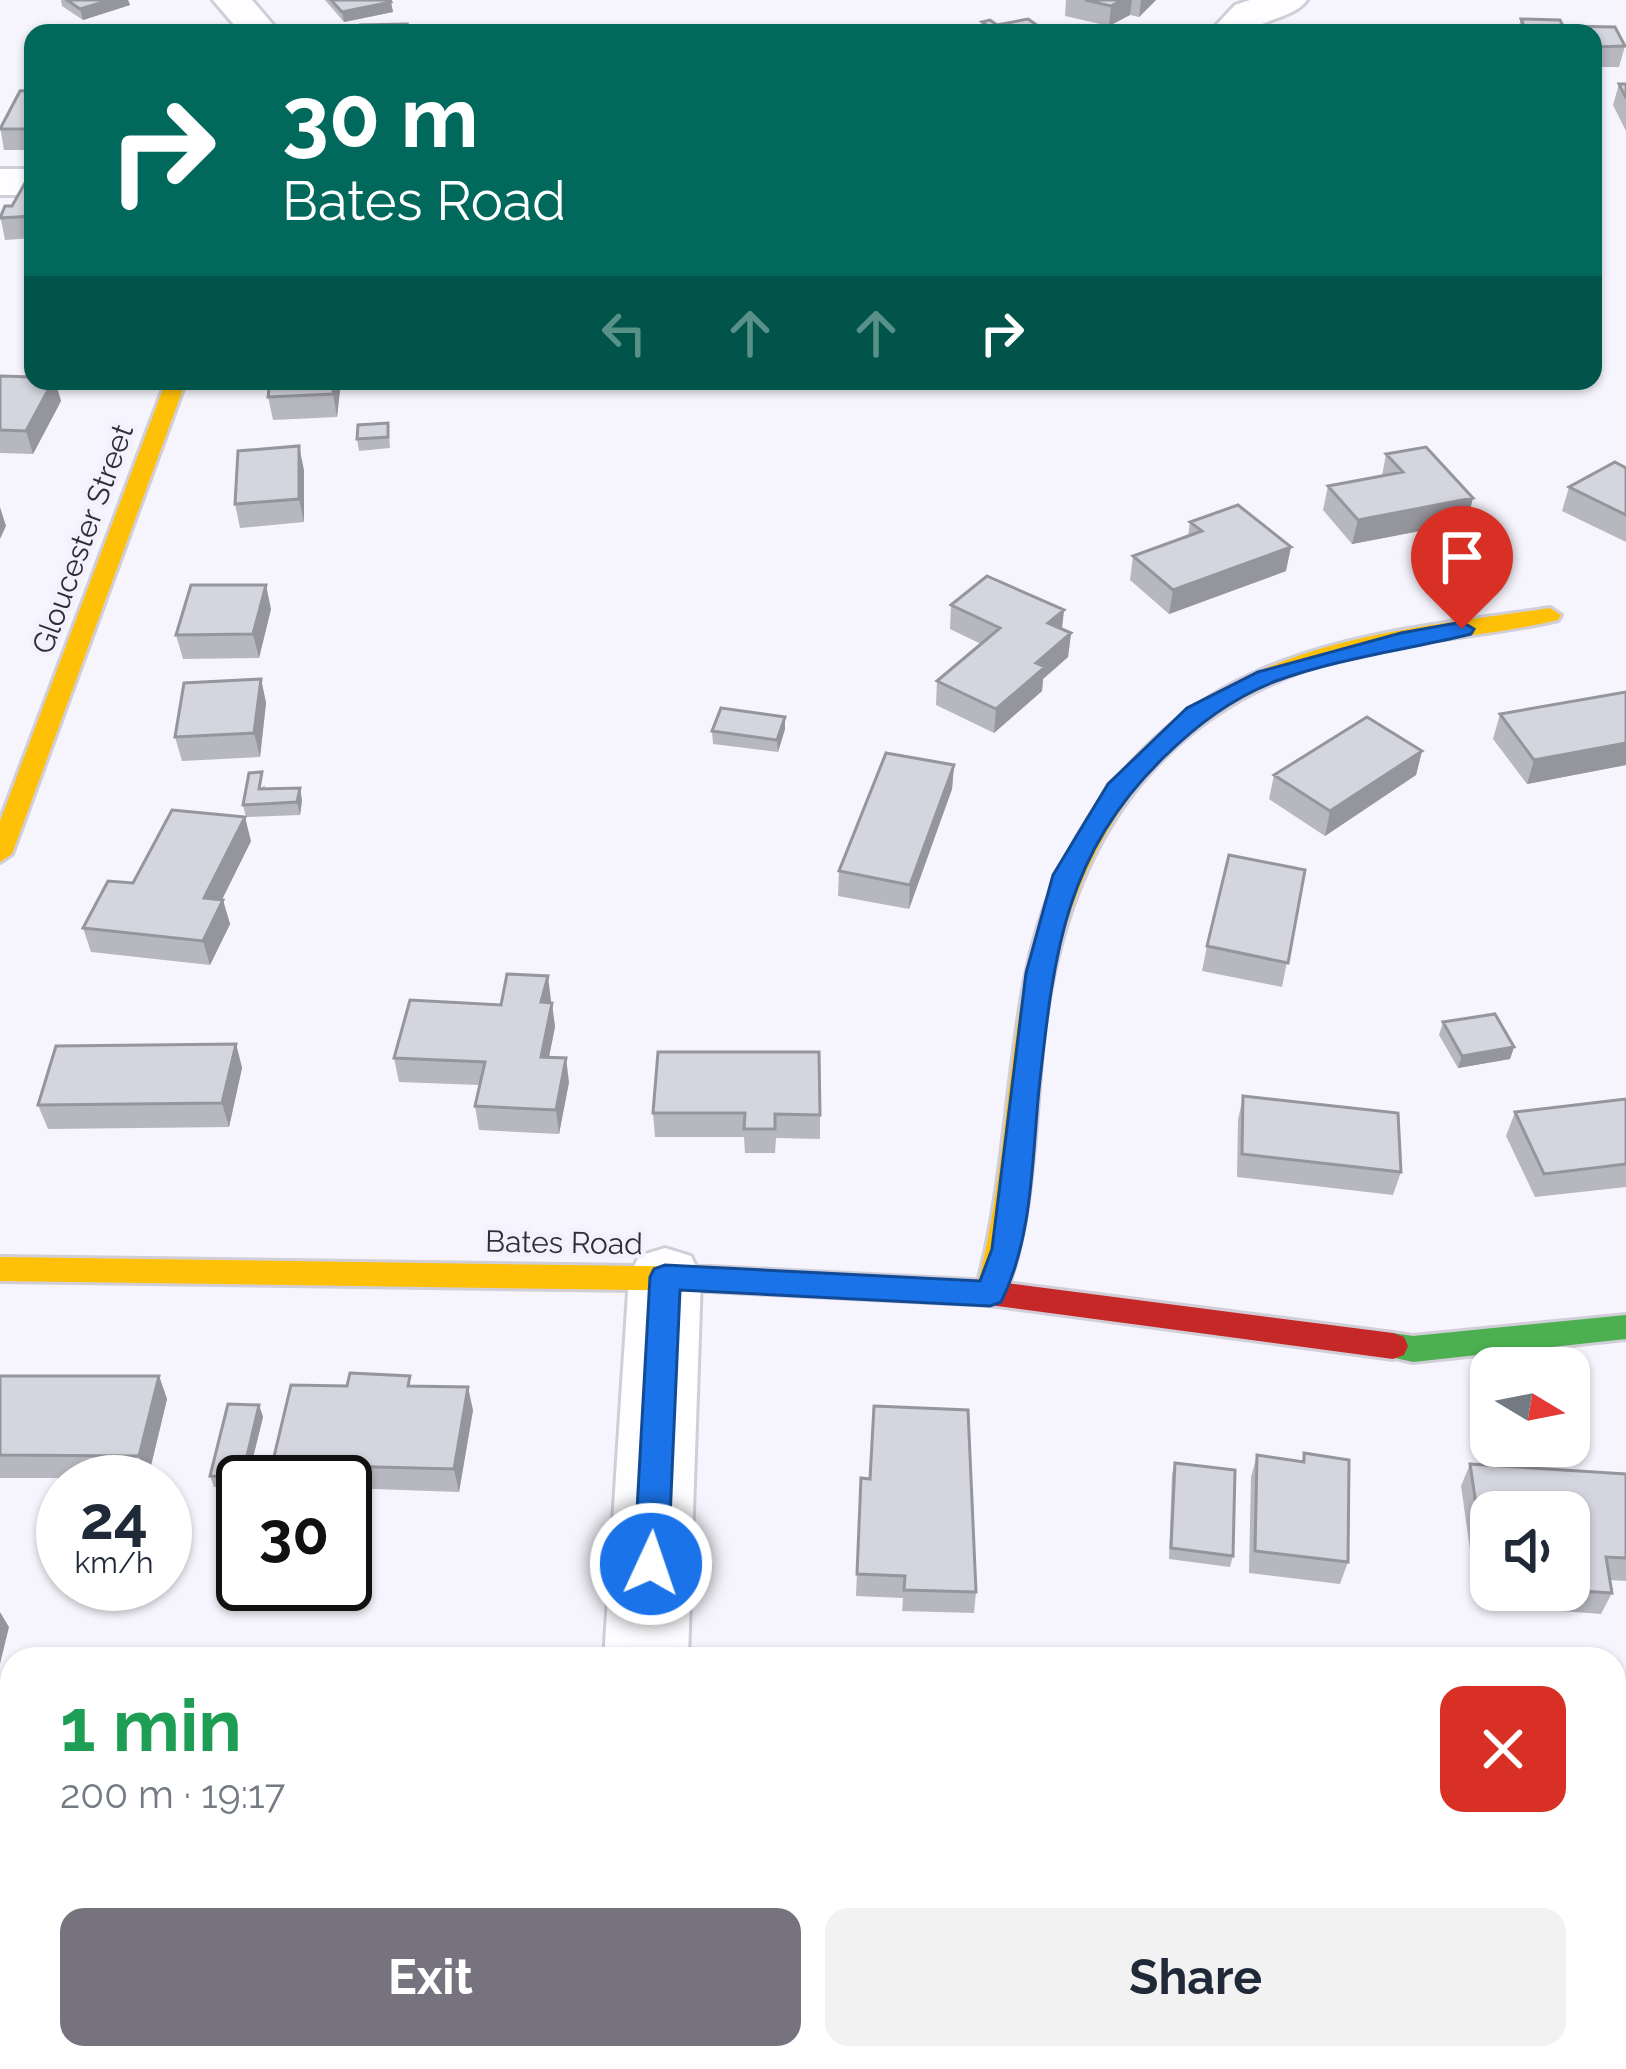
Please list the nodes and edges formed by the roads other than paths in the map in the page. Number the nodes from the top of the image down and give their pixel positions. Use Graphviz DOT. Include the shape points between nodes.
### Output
graph roads {
  1 [pos="232,0"];
  2 [pos="1288,0"];
  3 [pos="253,24"];
  4 [pos="1237,24"];
  5 [pos="172,390"];
  6 [pos="1550,615"];
  7 [pos="15,782"];
  8 [pos="0,854"];
  9 [pos="0,1269"];
  10 [pos="665,1277"];
  11 [pos="990,1294"];
  12 [pos="1626,1327"];
  13 [pos="647,1647"];
  1 -- 3 [label="street"];
  2 -- 4 [label="street"];
  5 -- 7 [label="street, Gloucester Street"];
  6 -- 11 [label="street" via="1401,640 1266,677 1196,713 1117,790 1065,875 1039,973 1007,1249"];
  7 -- 8 [label="street, Gloucester Street"];
  9 -- 10 [label="street, Bates Road"];
  10 -- 11 [label="street, Bates Road"];
  10 -- 13 [label="street"];
  11 -- 12 [label="street, Bates Road" via="1413,1349"];
}
